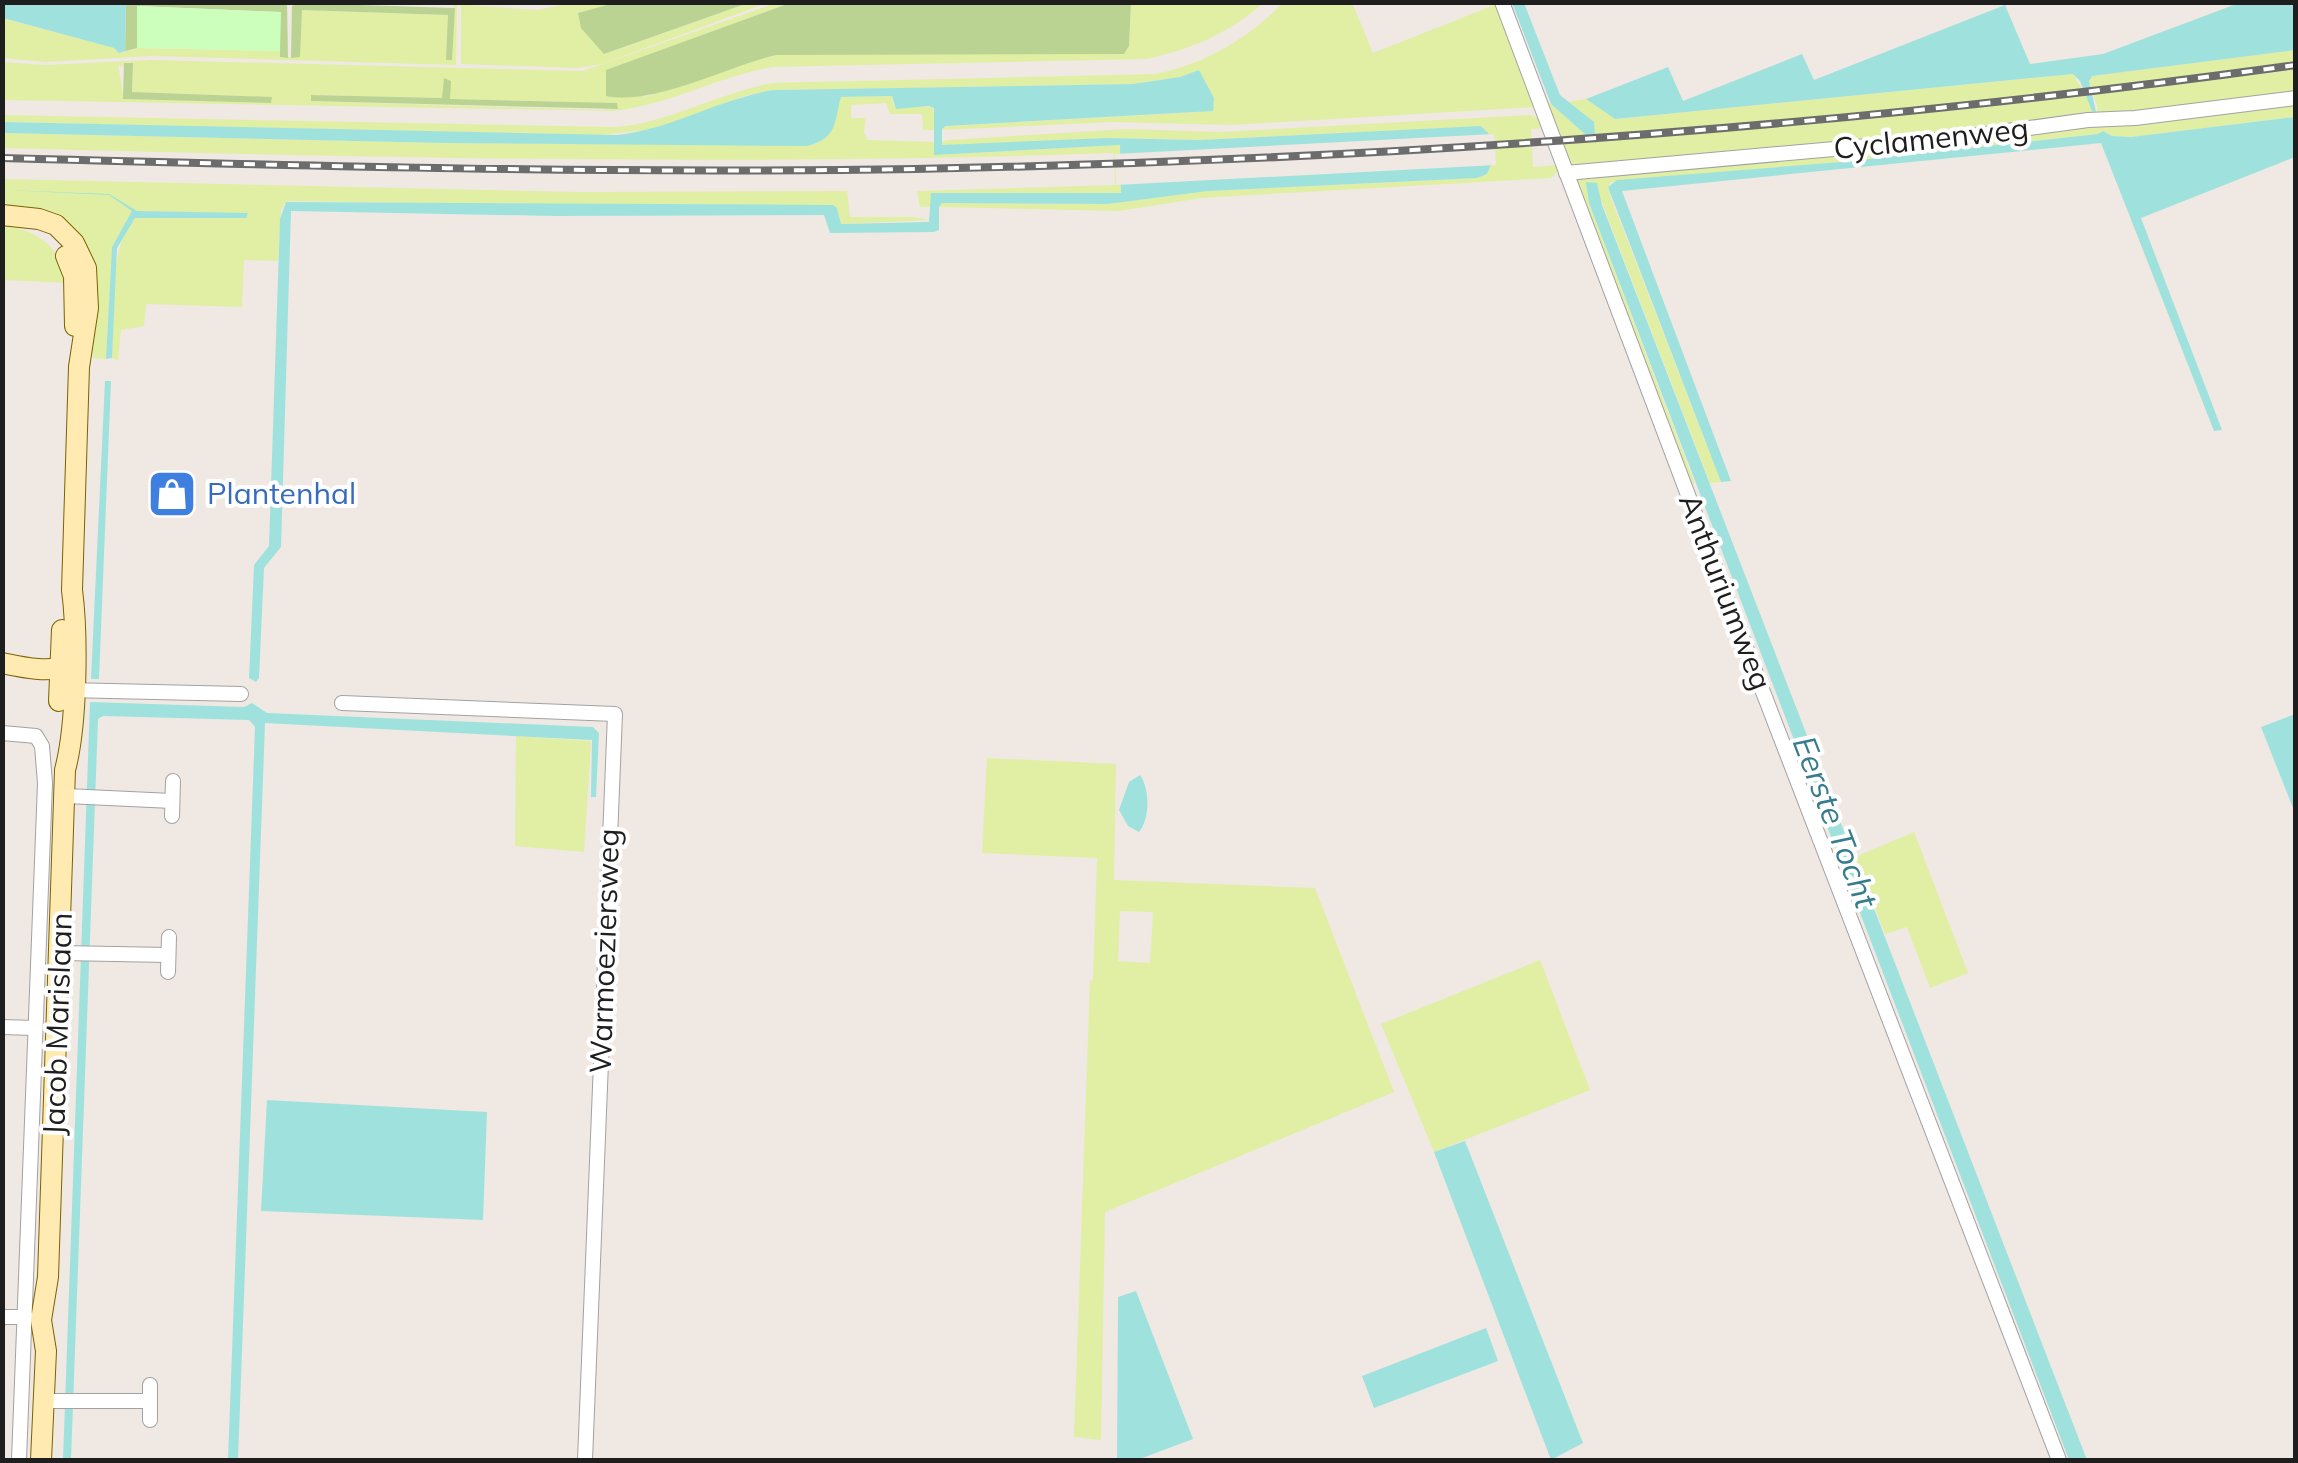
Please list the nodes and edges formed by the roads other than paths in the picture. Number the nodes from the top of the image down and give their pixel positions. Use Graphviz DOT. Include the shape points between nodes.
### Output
graph roads {
  1 [pos="1502,2"];
  2 [pos="2296,98"];
  3 [pos="1566,173"];
  4 [pos="9,216"];
  5 [pos="4,663"];
  6 [pos="65,674"];
  7 [pos="241,694"];
  8 [pos="342,703"];
  9 [pos="2,733"];
  10 [pos="173,781"];
  11 [pos="75,796"];
  12 [pos="169,937"];
  13 [pos="76,953"];
  14 [pos="168,954"];
  15 [pos="168,972"];
  16 [pos="2,1027"];
  17 [pos="35,1028"];
  18 [pos="2,1317"];
  19 [pos="26,1318"];
  20 [pos="52,1401"];
  21 [pos="150,1420"];
  22 [pos="19,1460"];
  23 [pos="42,1460"];
  24 [pos="585,1460"];
  25 [pos="2059,1460"];
  1 -- 3 [label="street, Anthuriumweg"];
  2 -- 3 [label="street, Cyclamenweg" via="1972,137"];
  3 -- 25 [label="street, Anthuriumweg"];
  4 -- 6 [label="main road, Jacob Marislaan" via="56,225 70,236 72,254 86,268"];
  5 -- 6 [label="main road"];
  6 -- 7 [label="street"];
  6 -- 11 [label="main road, Jacob Marislaan" via="59,754"];
  8 -- 24 [label="street, Warmoeziersweg" via="615,714"];
  9 -- 17 [label="street" via="36,736 42,746"];
  10 -- 11 [label="street" via="172,808"];
  11 -- 13 [label="main road, Jacob Marislaan"];
  12 -- 14 [label="street"];
  13 -- 14 [label="street"];
  13 -- 20 [label="main road, Jacob Marislaan" via="41,1320"];
  14 -- 15 [label="street"];
  16 -- 17 [label="street"];
  17 -- 19 [label="street"];
  18 -- 19 [label="street"];
  19 -- 22 [label="street"];
  20 -- 21 [label="street" via="150,1393"];
  20 -- 23 [label="main road, Jacob Marislaan"];
}
